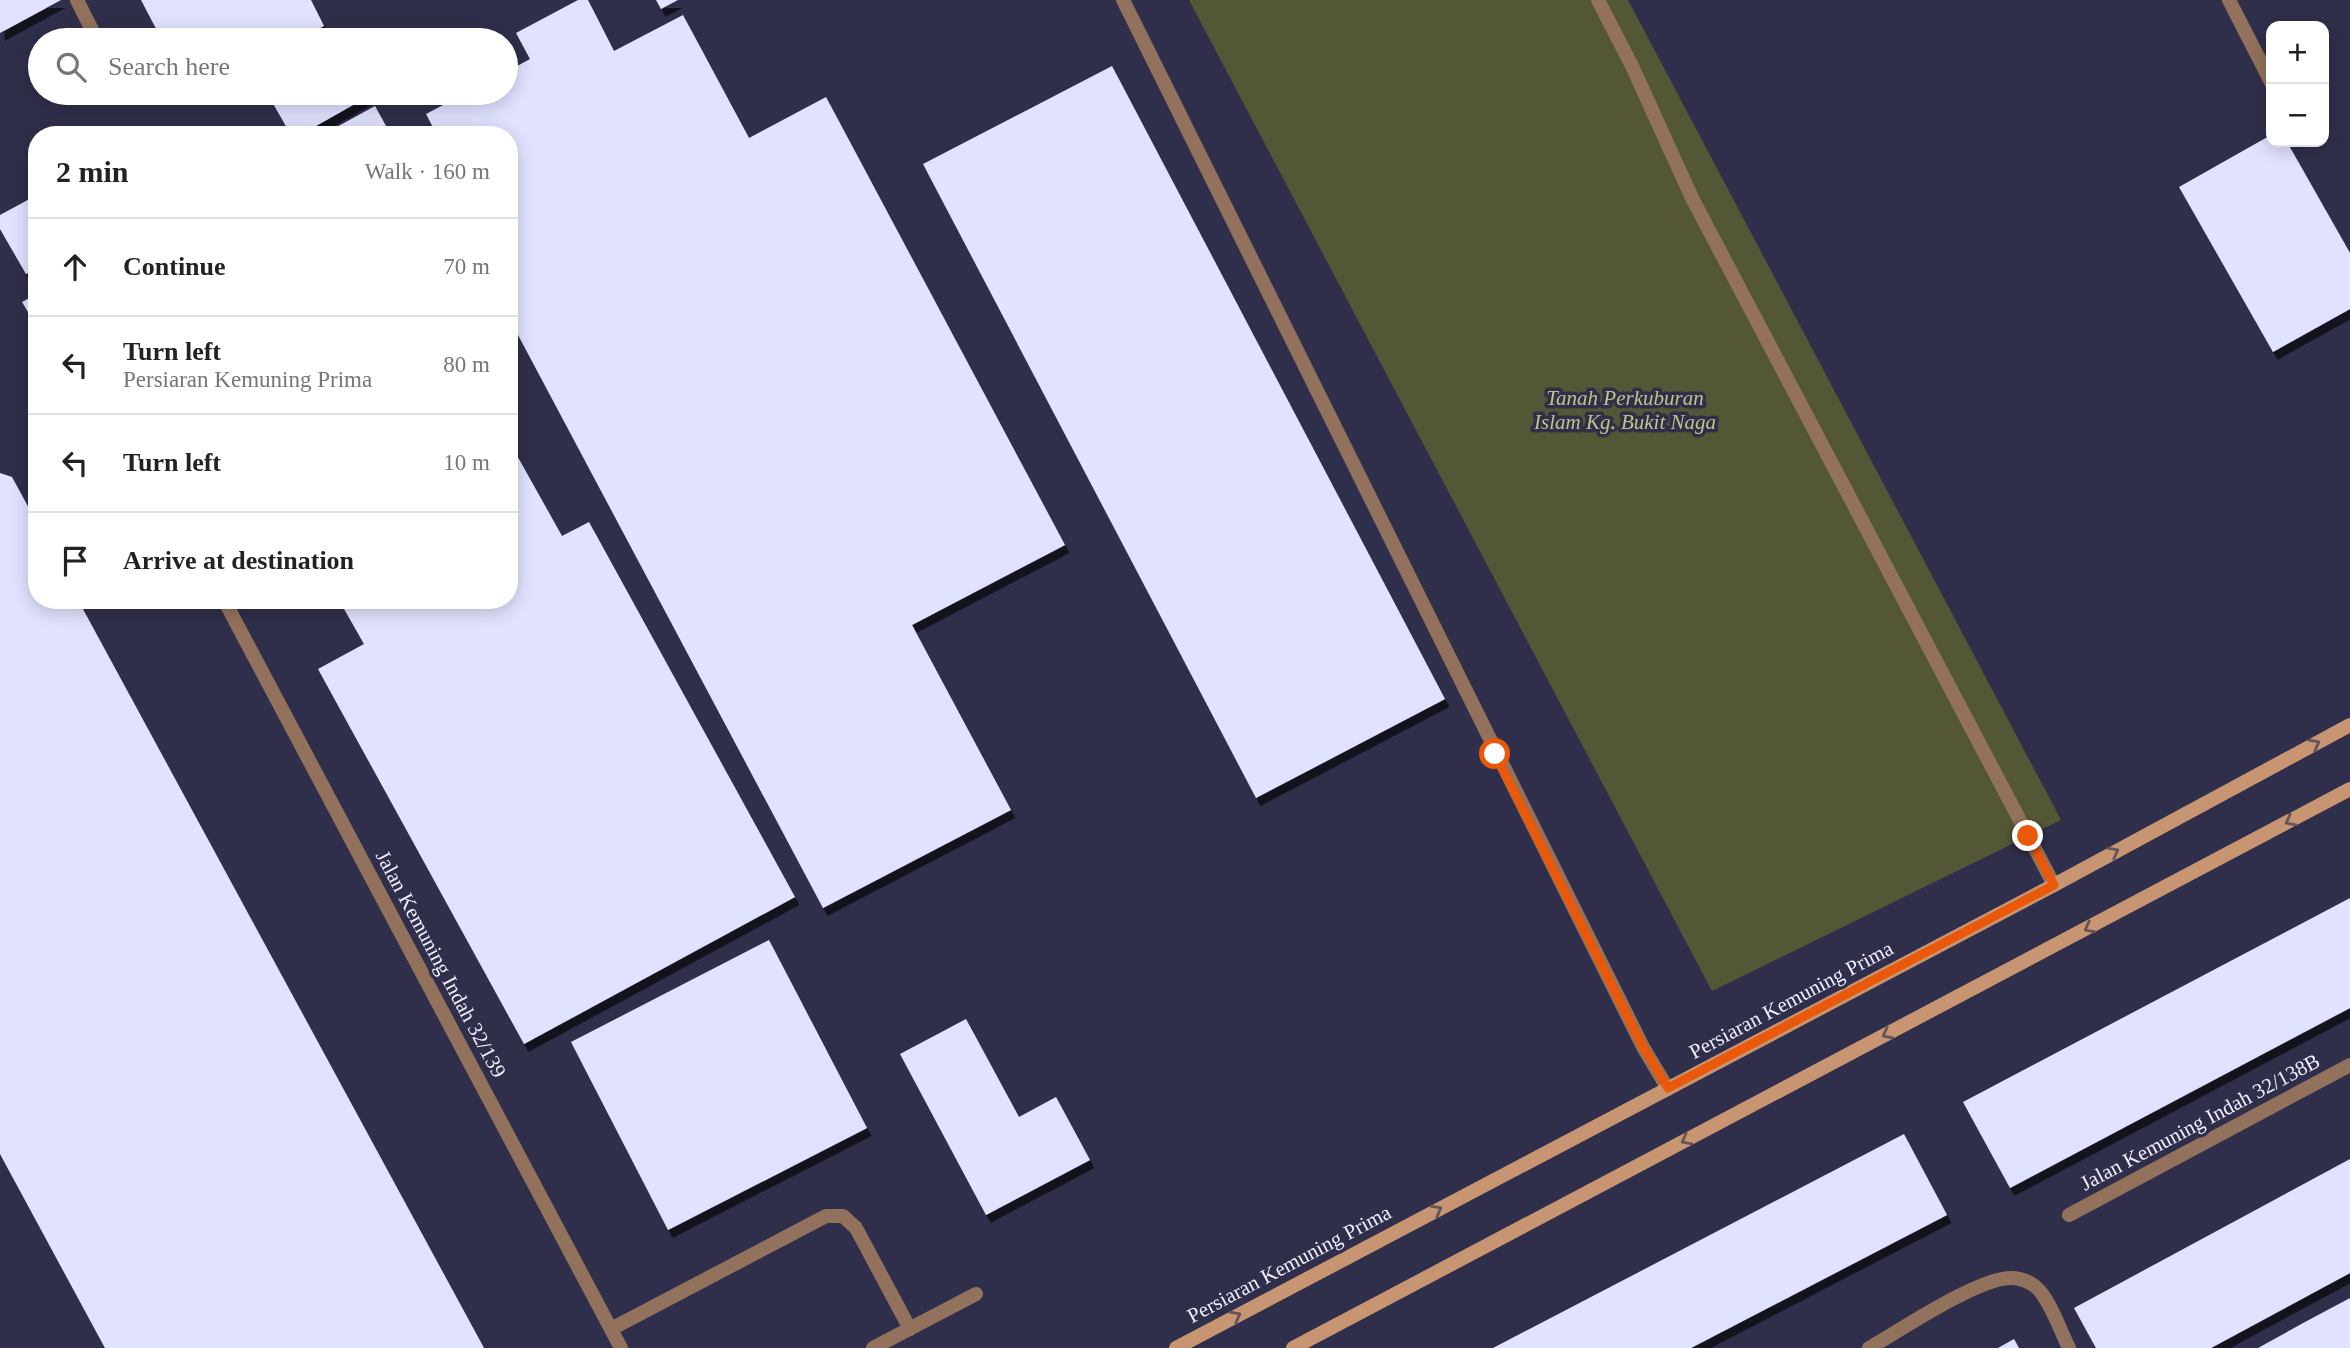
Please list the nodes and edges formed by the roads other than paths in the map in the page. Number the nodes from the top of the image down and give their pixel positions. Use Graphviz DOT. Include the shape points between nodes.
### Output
graph roads {
  1 [pos="76,0"];
  2 [pos="1123,0"];
  3 [pos="1598,0"];
  4 [pos="2229,0"];
  5 [pos="91,28"];
  6 [pos="2266,72"];
  7 [pos="229,609"];
  8 [pos="2350,725"];
  9 [pos="2350,789"];
  10 [pos="2054,885"];
  11 [pos="2350,1065"];
  12 [pos="1668,1088"];
  13 [pos="2069,1215"];
  14 [pos="976,1294"];
  15 [pos="611,1329"];
  16 [pos="910,1329"];
  17 [pos="621,1348"];
  18 [pos="873,1348"];
  19 [pos="1175,1348"];
  20 [pos="1293,1348"];
  21 [pos="1869,1348"];
  22 [pos="2069,1348"];
  1 -- 5 [label="street"];
  2 -- 12 [label="street" via="1495,754"];
  3 -- 10 [label="street" via="1692,198"];
  4 -- 6 [label="street"];
  7 -- 15 [label="street, Jalan Kemuning Indah 32/139"];
  10 -- 8 [label="street, Persiaran Kemuning Prima, one-way"];
  9 -- 20 [label="street, one-way"];
  10 -- 12 [label="street, Persiaran Kemuning Prima"];
  11 -- 13 [label="street, Jalan Kemuning Indah 32/138B"];
  19 -- 12 [label="street, Persiaran Kemuning Prima, one-way"];
  14 -- 16 [label="street"];
  15 -- 16 [label="street" via="826,1216 843,1216 856,1228"];
  15 -- 17 [label="street, Jalan Kemuning Indah 32/139"];
  16 -- 18 [label="street"];
  21 -- 22 [label="street" via="1968,1293 2010,1278 2039,1290"];
}
